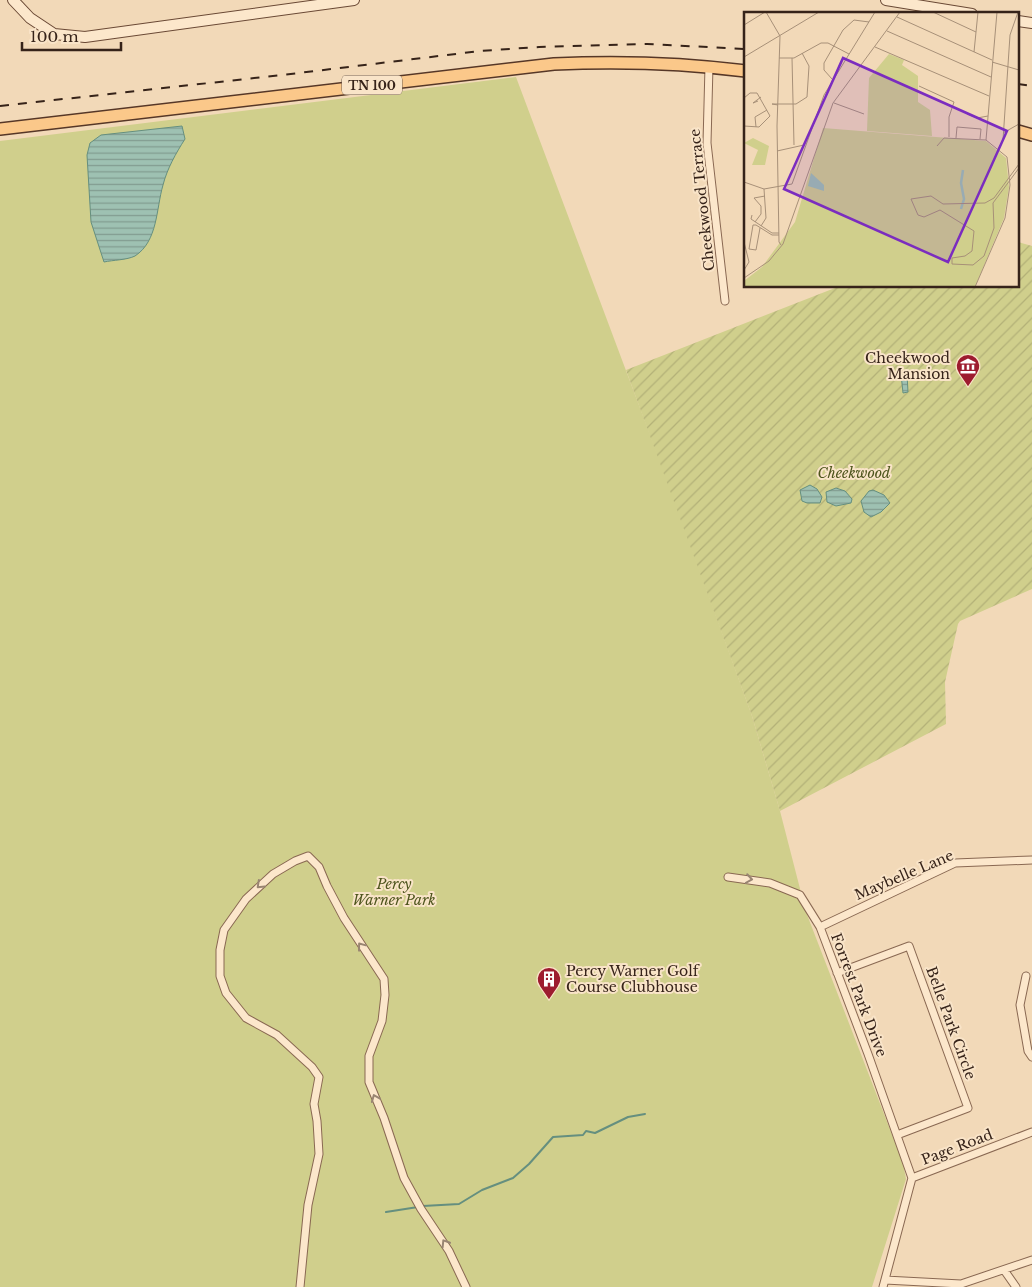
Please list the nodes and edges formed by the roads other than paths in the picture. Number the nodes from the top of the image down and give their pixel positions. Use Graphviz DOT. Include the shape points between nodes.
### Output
graph roads {
  1 [pos="13,0"];
  2 [pos="347,0"];
  3 [pos="354,0"];
  4 [pos="886,0"];
  5 [pos="960,12"];
  6 [pos="709,66"];
  7 [pos="744,71"];
  8 [pos="0,129"];
  9 [pos="725,301"];
  10 [pos="1032,860"];
  11 [pos="728,877"];
  12 [pos="820,926"];
  13 [pos="837,973"];
  14 [pos="1026,976"];
  15 [pos="1032,1057"];
  16 [pos="1032,1132"];
  17 [pos="896,1134"];
  18 [pos="912,1178"];
  19 [pos="1032,1260"];
  20 [pos="1004,1270"];
  21 [pos="884,1283"];
  22 [pos="300,1287"];
  23 [pos="466,1287"];
  24 [pos="1016,1287"];
  1 -- 2 [label="street" via="30,18 54,34 85,37"];
  2 -- 3 [label="street"];
  4 -- 5 [label="street"];
  6 -- 7 [label="main road, TN 100"];
  6 -- 8 [label="main road, TN 100" via="554,64"];
  6 -- 9 [label="street, Cheekwood Terrace" via="707,142"];
  10 -- 12 [label="street, Maybelle Lane" via="955,863"];
  11 -- 12 [label="street, Forrest Park Drive, one-way" via="770,883 800,894"];
  12 -- 13 [label="street, Forrest Park Drive"];
  13 -- 17 [label="street, Forrest Park Drive"];
  13 -- 17 [label="street, Belle Park Circle" via="909,946 968,1108"];
  14 -- 15 [label="street" via="1020,1005 1028,1051"];
  16 -- 18 [label="street, Page Road"];
  17 -- 18 [label="street, Forrest Park Drive"];
  18 -- 21 [label="street, Page Road"];
  19 -- 20 [label="street"];
  20 -- 21 [label="street" via="961,1284"];
  20 -- 24 [label="street"];
  23 -- 22 [label="street, one-way" via="449,1250 404,1178 368,1082 369,1056 382,1021 384,980 344,918 319,867 308,856 273,874 246,899 224,930 220,950 220,976 226,993 246,1018 277,1035 319,1077 314,1104 319,1154 308,1205"];
}
